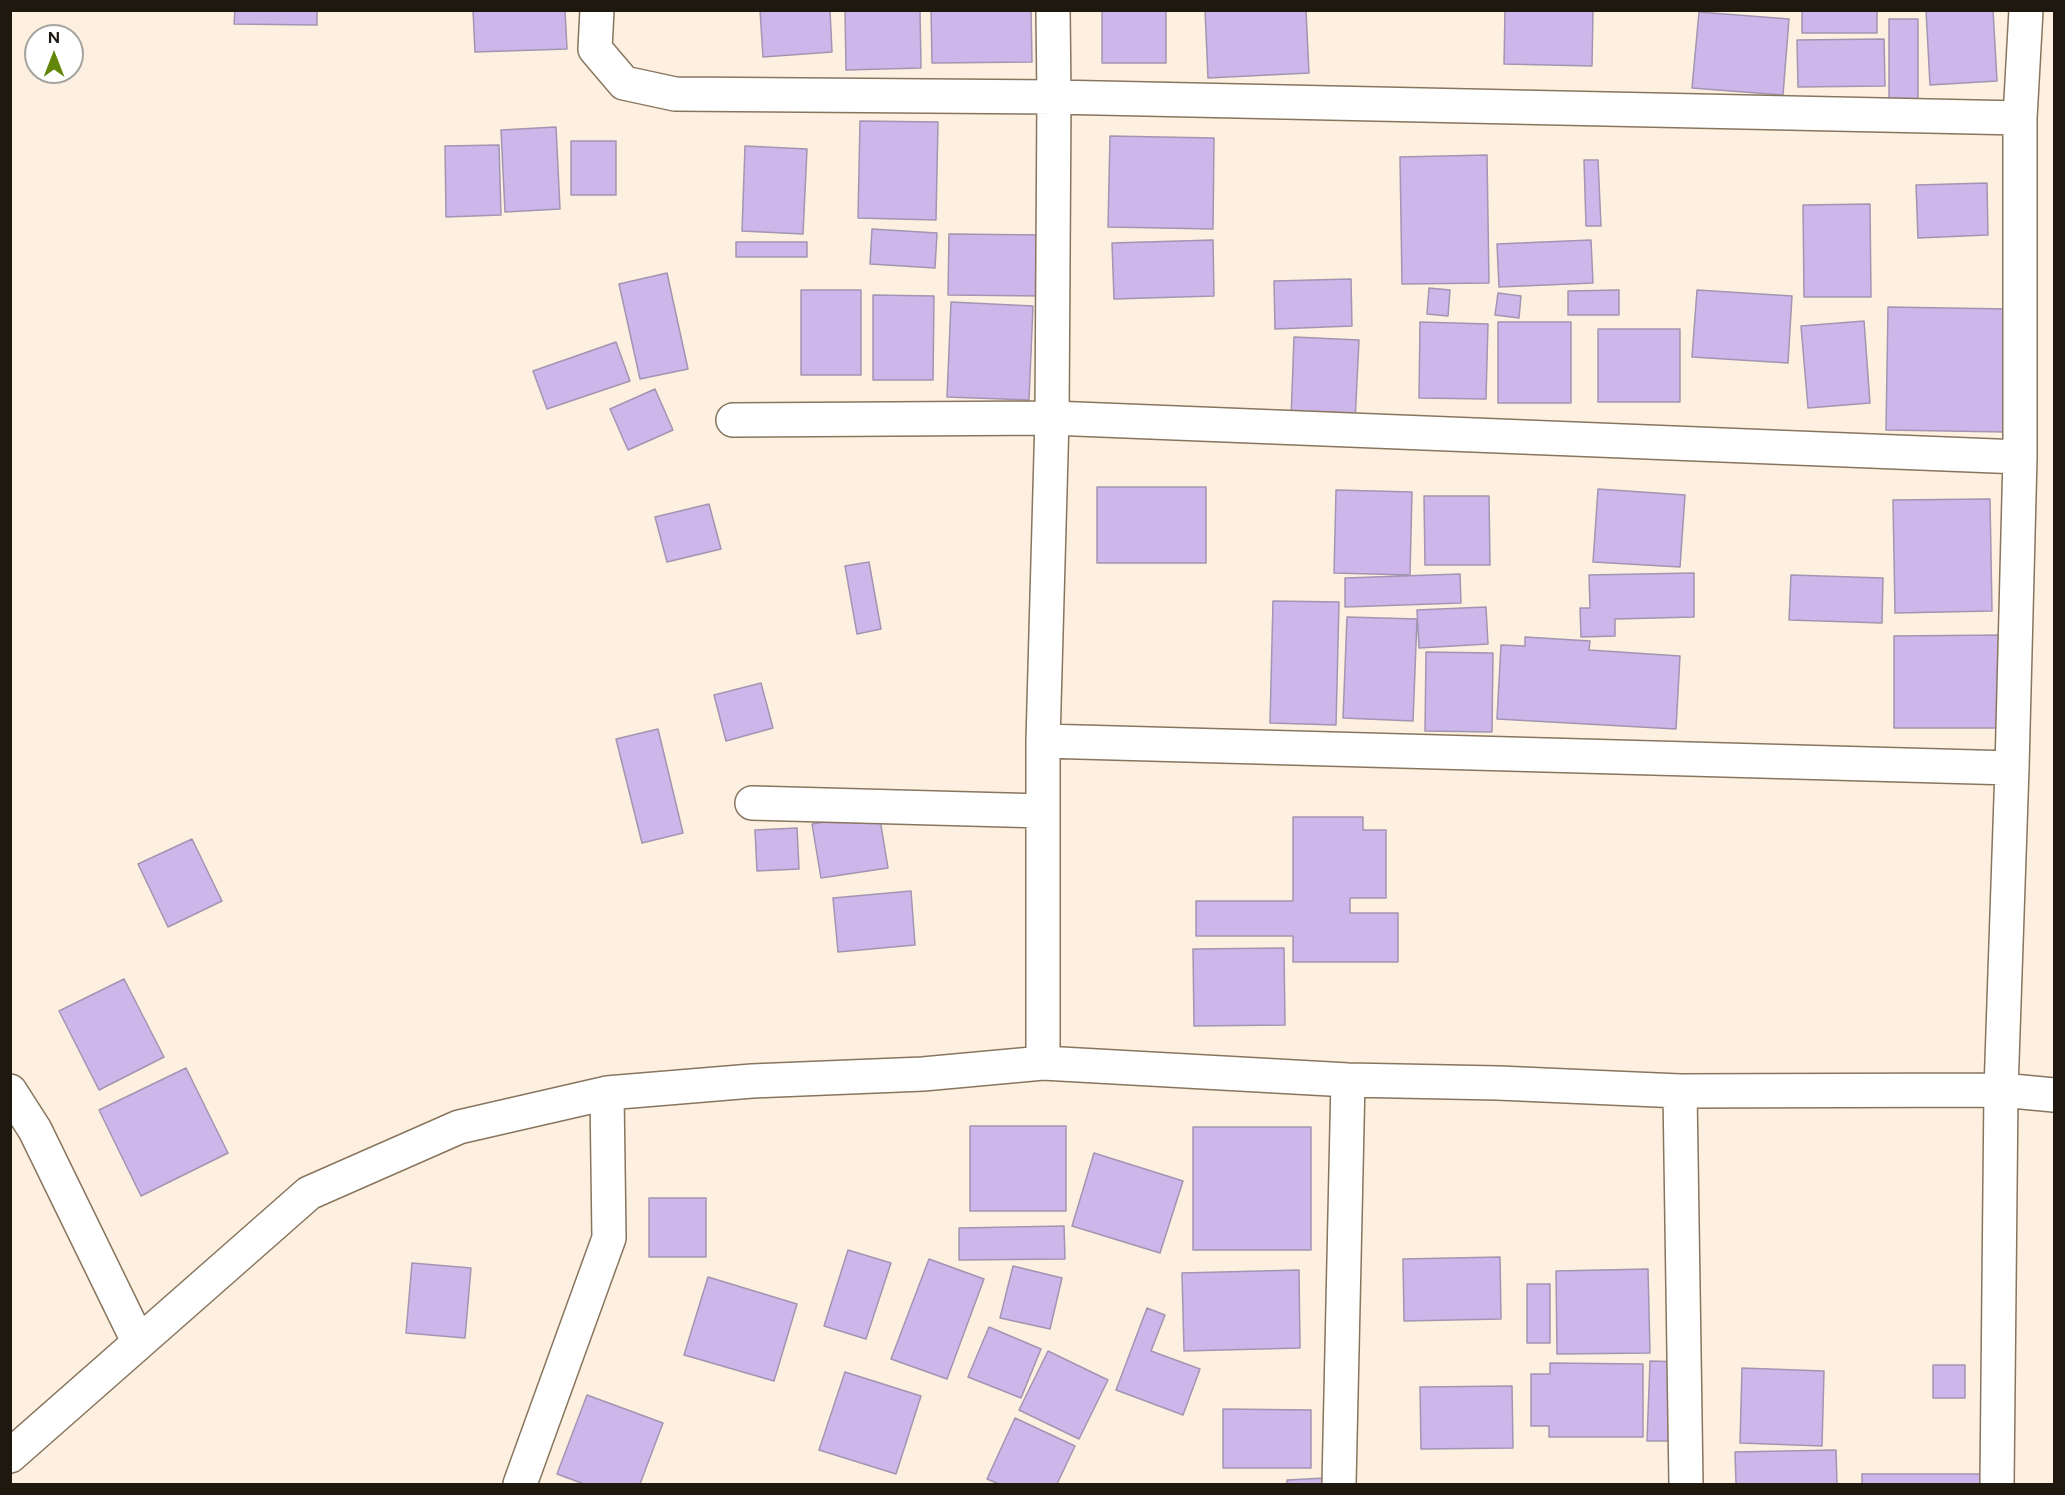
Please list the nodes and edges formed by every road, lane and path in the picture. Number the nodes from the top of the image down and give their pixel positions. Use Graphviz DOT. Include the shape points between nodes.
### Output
graph roads {
  1 [pos="597,10"];
  2 [pos="1053,10"];
  3 [pos="2026,10"];
  4 [pos="1054,97"];
  5 [pos="2020,118"];
  6 [pos="1052,418"];
  7 [pos="734,420"];
  8 [pos="2020,457"];
  9 [pos="1043,741"];
  10 [pos="2013,768"];
  11 [pos="752,803"];
  12 [pos="1043,811"];
  13 [pos="1043,1063"];
  14 [pos="1348,1080"];
  15 [pos="2001,1090"];
  16 [pos="10,1091"];
  17 [pos="1680,1091"];
  18 [pos="607,1093"];
  19 [pos="2055,1095"];
  20 [pos="138,1341"];
  21 [pos="10,1456"];
  22 [pos="520,1485"];
  23 [pos="1339,1485"];
  24 [pos="1686,1485"];
  25 [pos="1997,1485"];
  1 -- 4 [label="street" via="595,49 624,83 675,94"];
  2 -- 4 [label="street"];
  3 -- 5 [label="street"];
  4 -- 5 [label="street"];
  4 -- 6 [label="street"];
  5 -- 8 [label="street"];
  6 -- 7 [label="street"];
  6 -- 8 [label="street"];
  6 -- 9 [label="street"];
  8 -- 10 [label="street"];
  9 -- 10 [label="street"];
  9 -- 12 [label="street"];
  10 -- 15 [label="street"];
  11 -- 12 [label="street"];
  12 -- 13 [label="street"];
  13 -- 14 [label="street"];
  13 -- 18 [label="street"];
  14 -- 17 [label="street"];
  14 -- 23 [label="street"];
  15 -- 17 [label="street"];
  15 -- 19 [label="street"];
  15 -- 25 [label="street"];
  16 -- 20 [label="street" via="35,1130"];
  17 -- 24 [label="street"];
  18 -- 20 [label="street" via="459,1127 309,1193"];
  18 -- 22 [label="street" via="609,1238"];
  20 -- 21 [label="street"];
}
